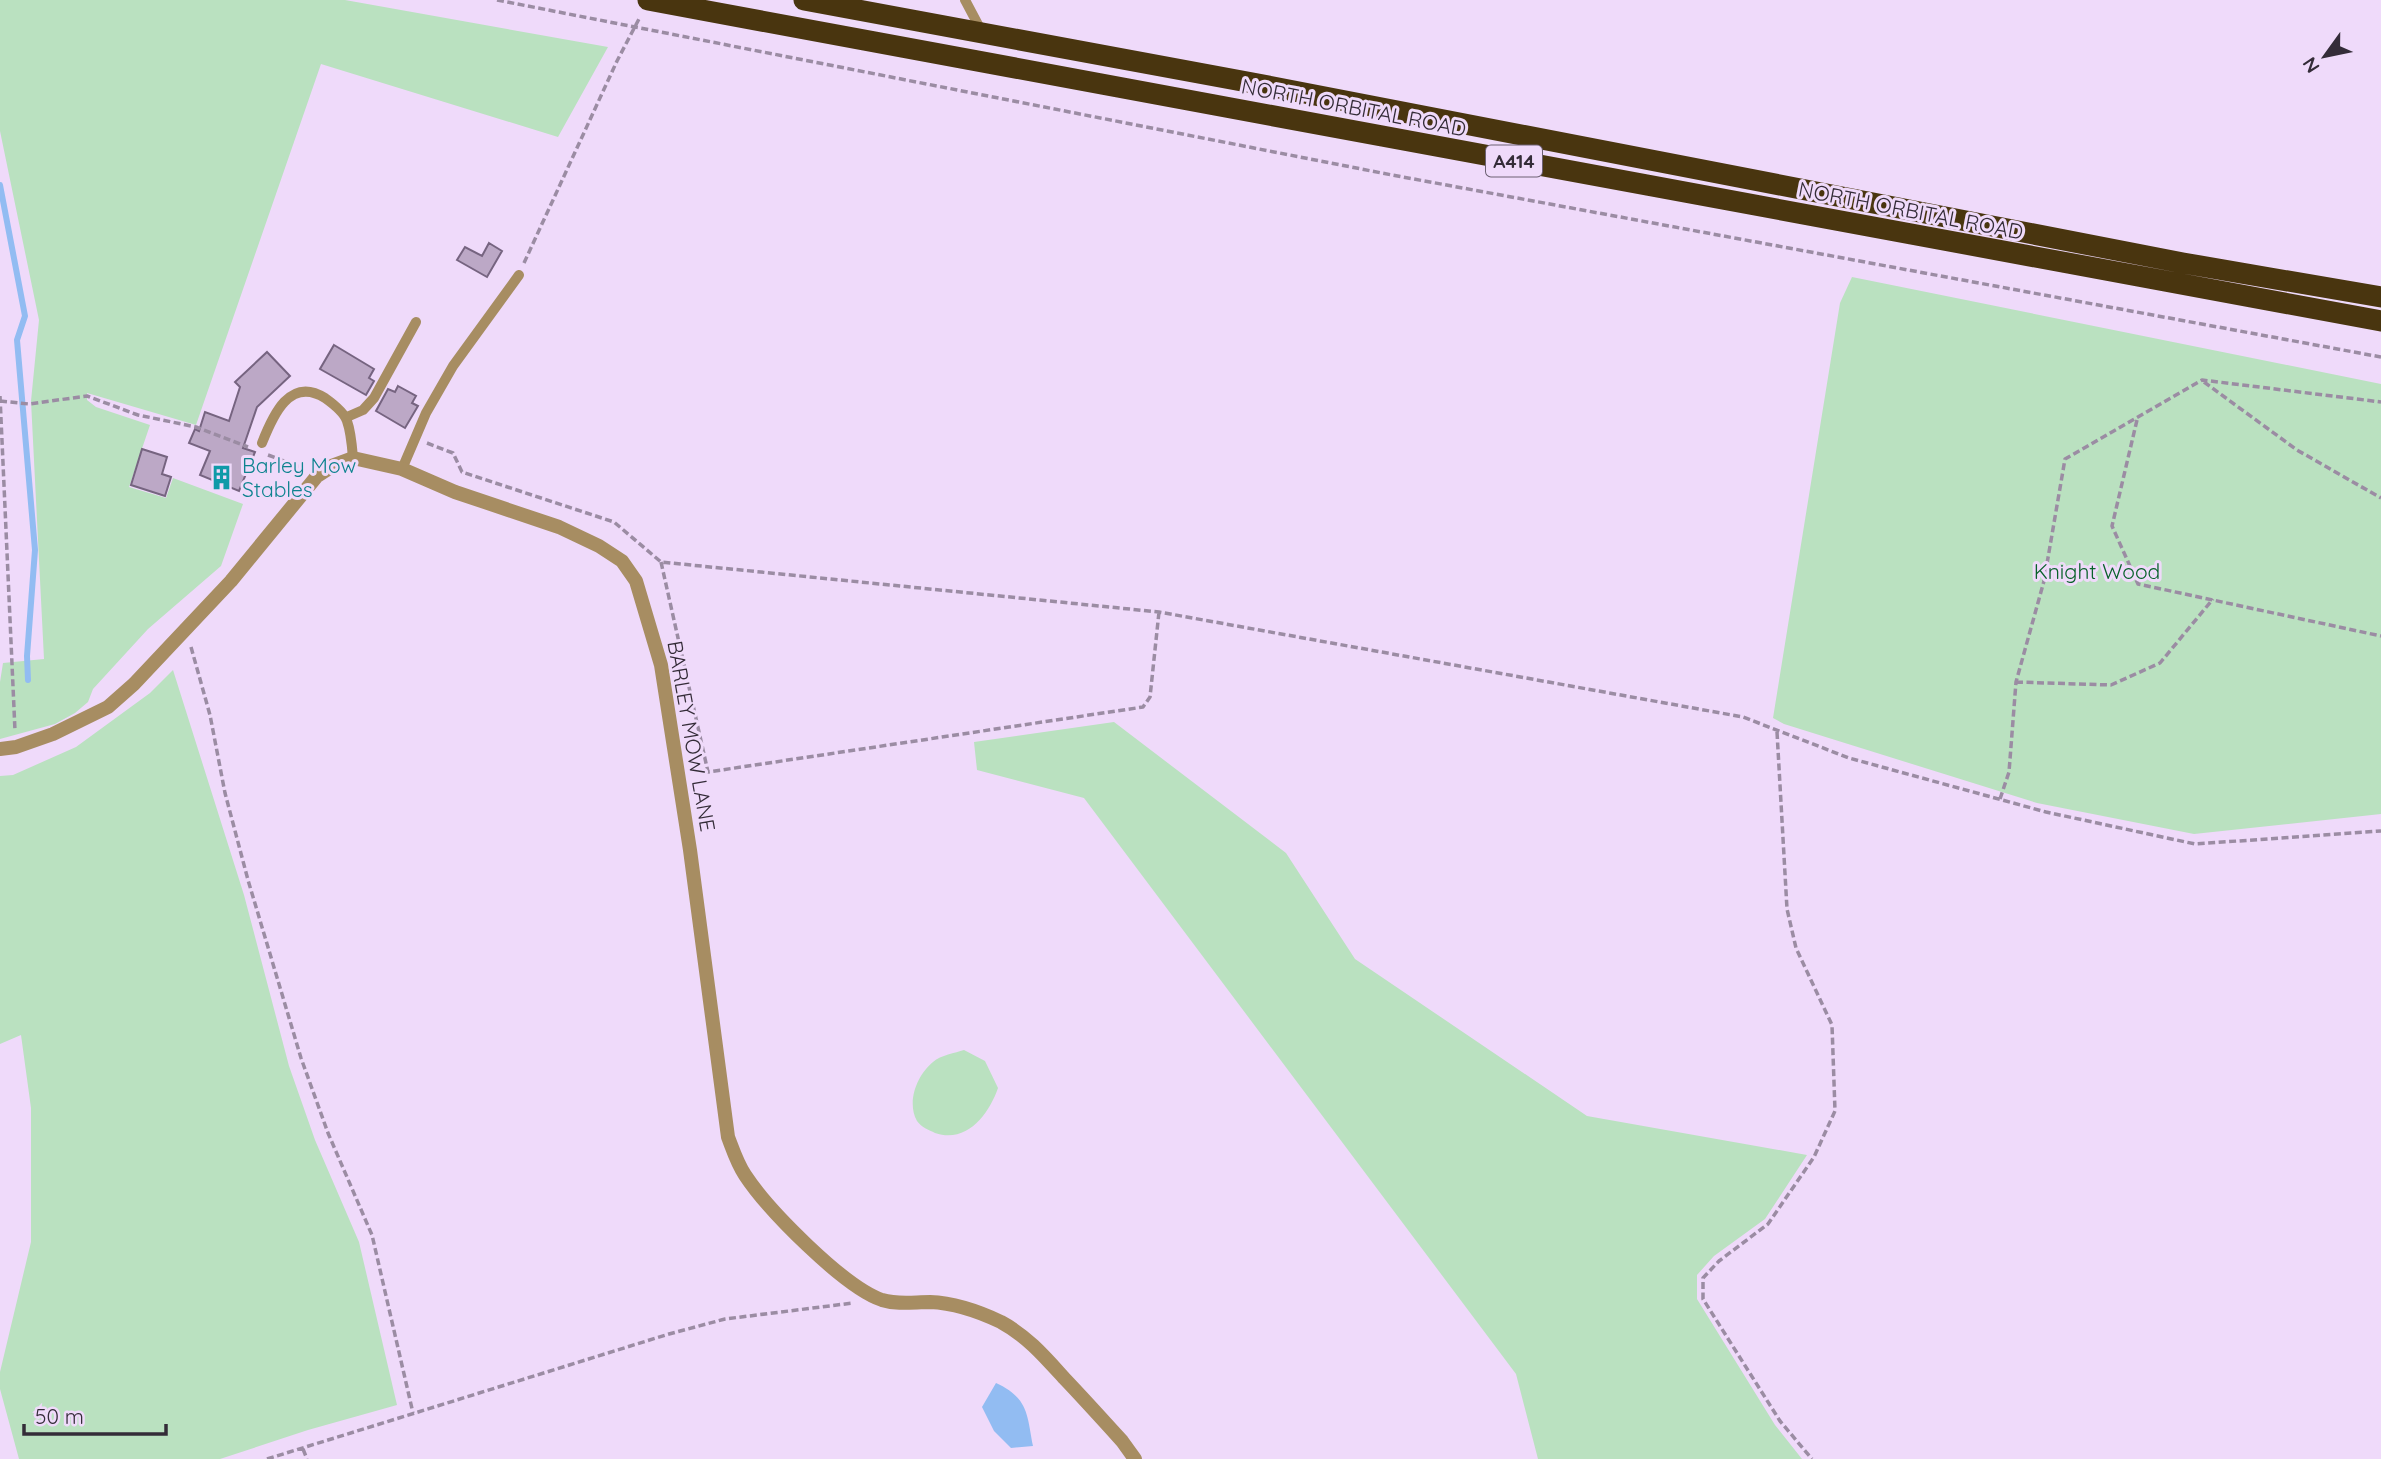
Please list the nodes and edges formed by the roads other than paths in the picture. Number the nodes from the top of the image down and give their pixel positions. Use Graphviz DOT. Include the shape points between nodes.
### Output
graph roads {
  1 [pos="807,0"];
  2 [pos="965,0"];
  3 [pos="645,7"];
  4 [pos="982,32"];
  5 [pos="519,275"];
  6 [pos="2381,297"];
  7 [pos="2381,321"];
  8 [pos="416,322"];
  9 [pos="347,417"];
  10 [pos="262,443"];
  11 [pos="353,458"];
  12 [pos="402,469"];
  13 [pos="0,749"];
  14 [pos="1135,1459"];
  1 -- 4 [label="highway, NORTH ORBITAL ROAD / A414"];
  2 -- 4 [label="lane"];
  3 -- 7 [label="highway, NORTH ORBITAL ROAD / A414"];
  4 -- 6 [label="highway, NORTH ORBITAL ROAD / A414"];
  5 -- 12 [label="lane" via="453,366 425,413"];
  8 -- 9 [label="lane" via="374,398"];
  9 -- 10 [label="lane" via="318,394 299,391 272,416"];
  9 -- 11 [label="lane"];
  11 -- 12 [label="street, BARLEY MOW LANE"];
  11 -- 13 [label="street" via="317,476 231,582 108,707 53,734"];
  12 -- 14 [label="street, BARLEY MOW LANE" via="599,545 622,561 636,581 661,665 728,1137 735,1157 765,1202 862,1290 883,1300 951,1304 977,1311 1030,1341"];
}
